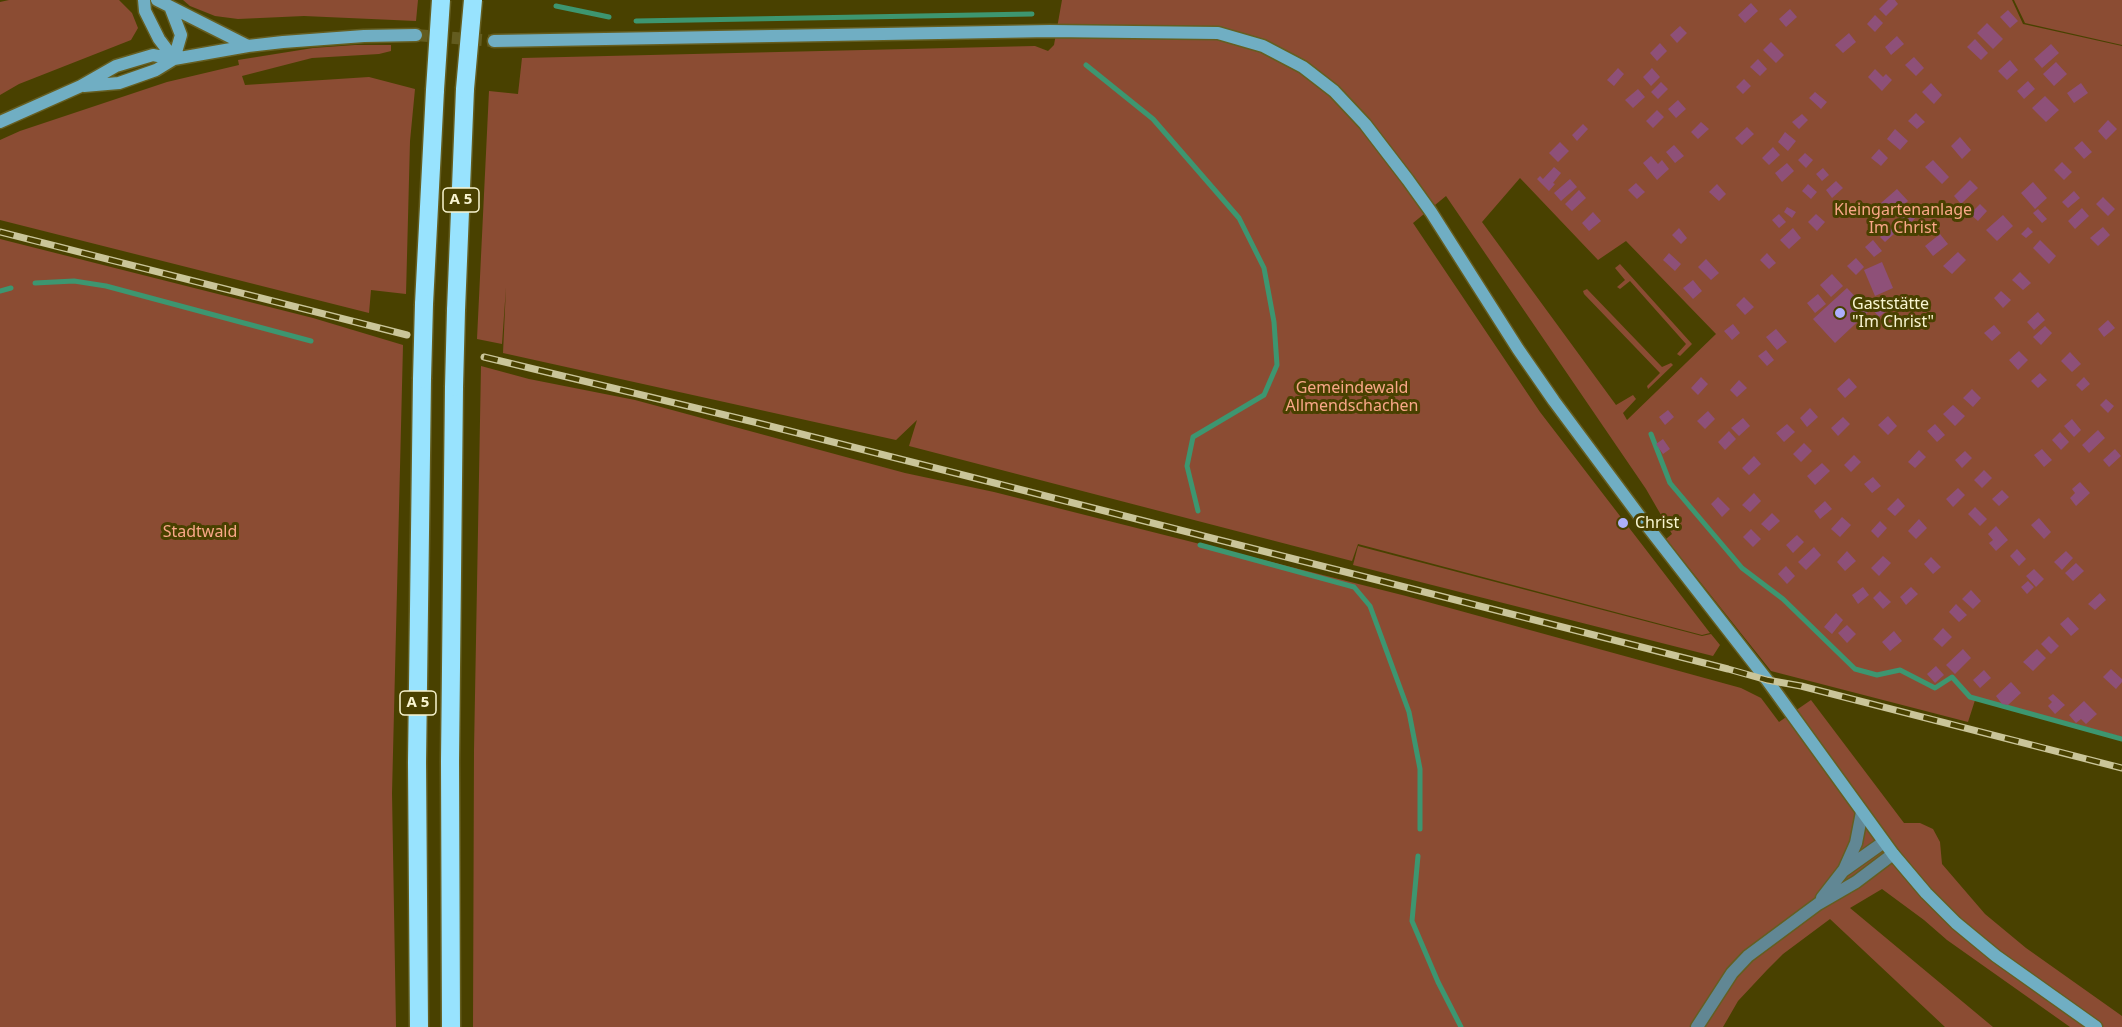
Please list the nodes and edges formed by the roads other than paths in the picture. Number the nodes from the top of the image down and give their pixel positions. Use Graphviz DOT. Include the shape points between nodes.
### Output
graph roads {
  1 [pos="144,0"];
  2 [pos="157,0"];
  3 [pos="441,0"];
  4 [pos="473,0"];
  5 [pos="171,9"];
  6 [pos="416,35"];
  7 [pos="494,41"];
  8 [pos="248,46"];
  9 [pos="174,59"];
  10 [pos="0,122"];
  11 [pos="1862,812"];
  12 [pos="1884,842"];
  13 [pos="1893,854"];
  14 [pos="1843,871"];
  15 [pos="1818,904"];
  16 [pos="419,1027"];
  17 [pos="451,1027"];
  18 [pos="1697,1027"];
  19 [pos="2096,1027"];
  1 -- 9 [label="main road" via="145,11 159,39"];
  2 -- 5 [label="main road"];
  3 -- 16 [label="highway, A 5, bridge" via="422,380 417,750"];
  4 -- 17 [label="highway, A 5, bridge" via="465,89 454,387"];
  5 -- 8 [label="main road"];
  5 -- 9 [label="main road" via="181,35"];
  6 -- 8 [label="main road"];
  7 -- 11 [label="main road" via="1050,31 1218,33 1263,46 1303,67 1334,91 1365,124 1408,180 1554,402 1767,680"];
  8 -- 9 [label="main road"];
  9 -- 10 [label="main road" via="153,55 116,66"];
  11 -- 12 [label="main road"];
  11 -- 14 [label="street" via="1856,843"];
  12 -- 13 [label="main road"];
  12 -- 14 [label="street"];
  13 -- 15 [label="street"];
  13 -- 19 [label="main road" via="1956,923"];
  14 -- 15 [label="street"];
  15 -- 18 [label="street" via="1748,956 1732,973"];
}
